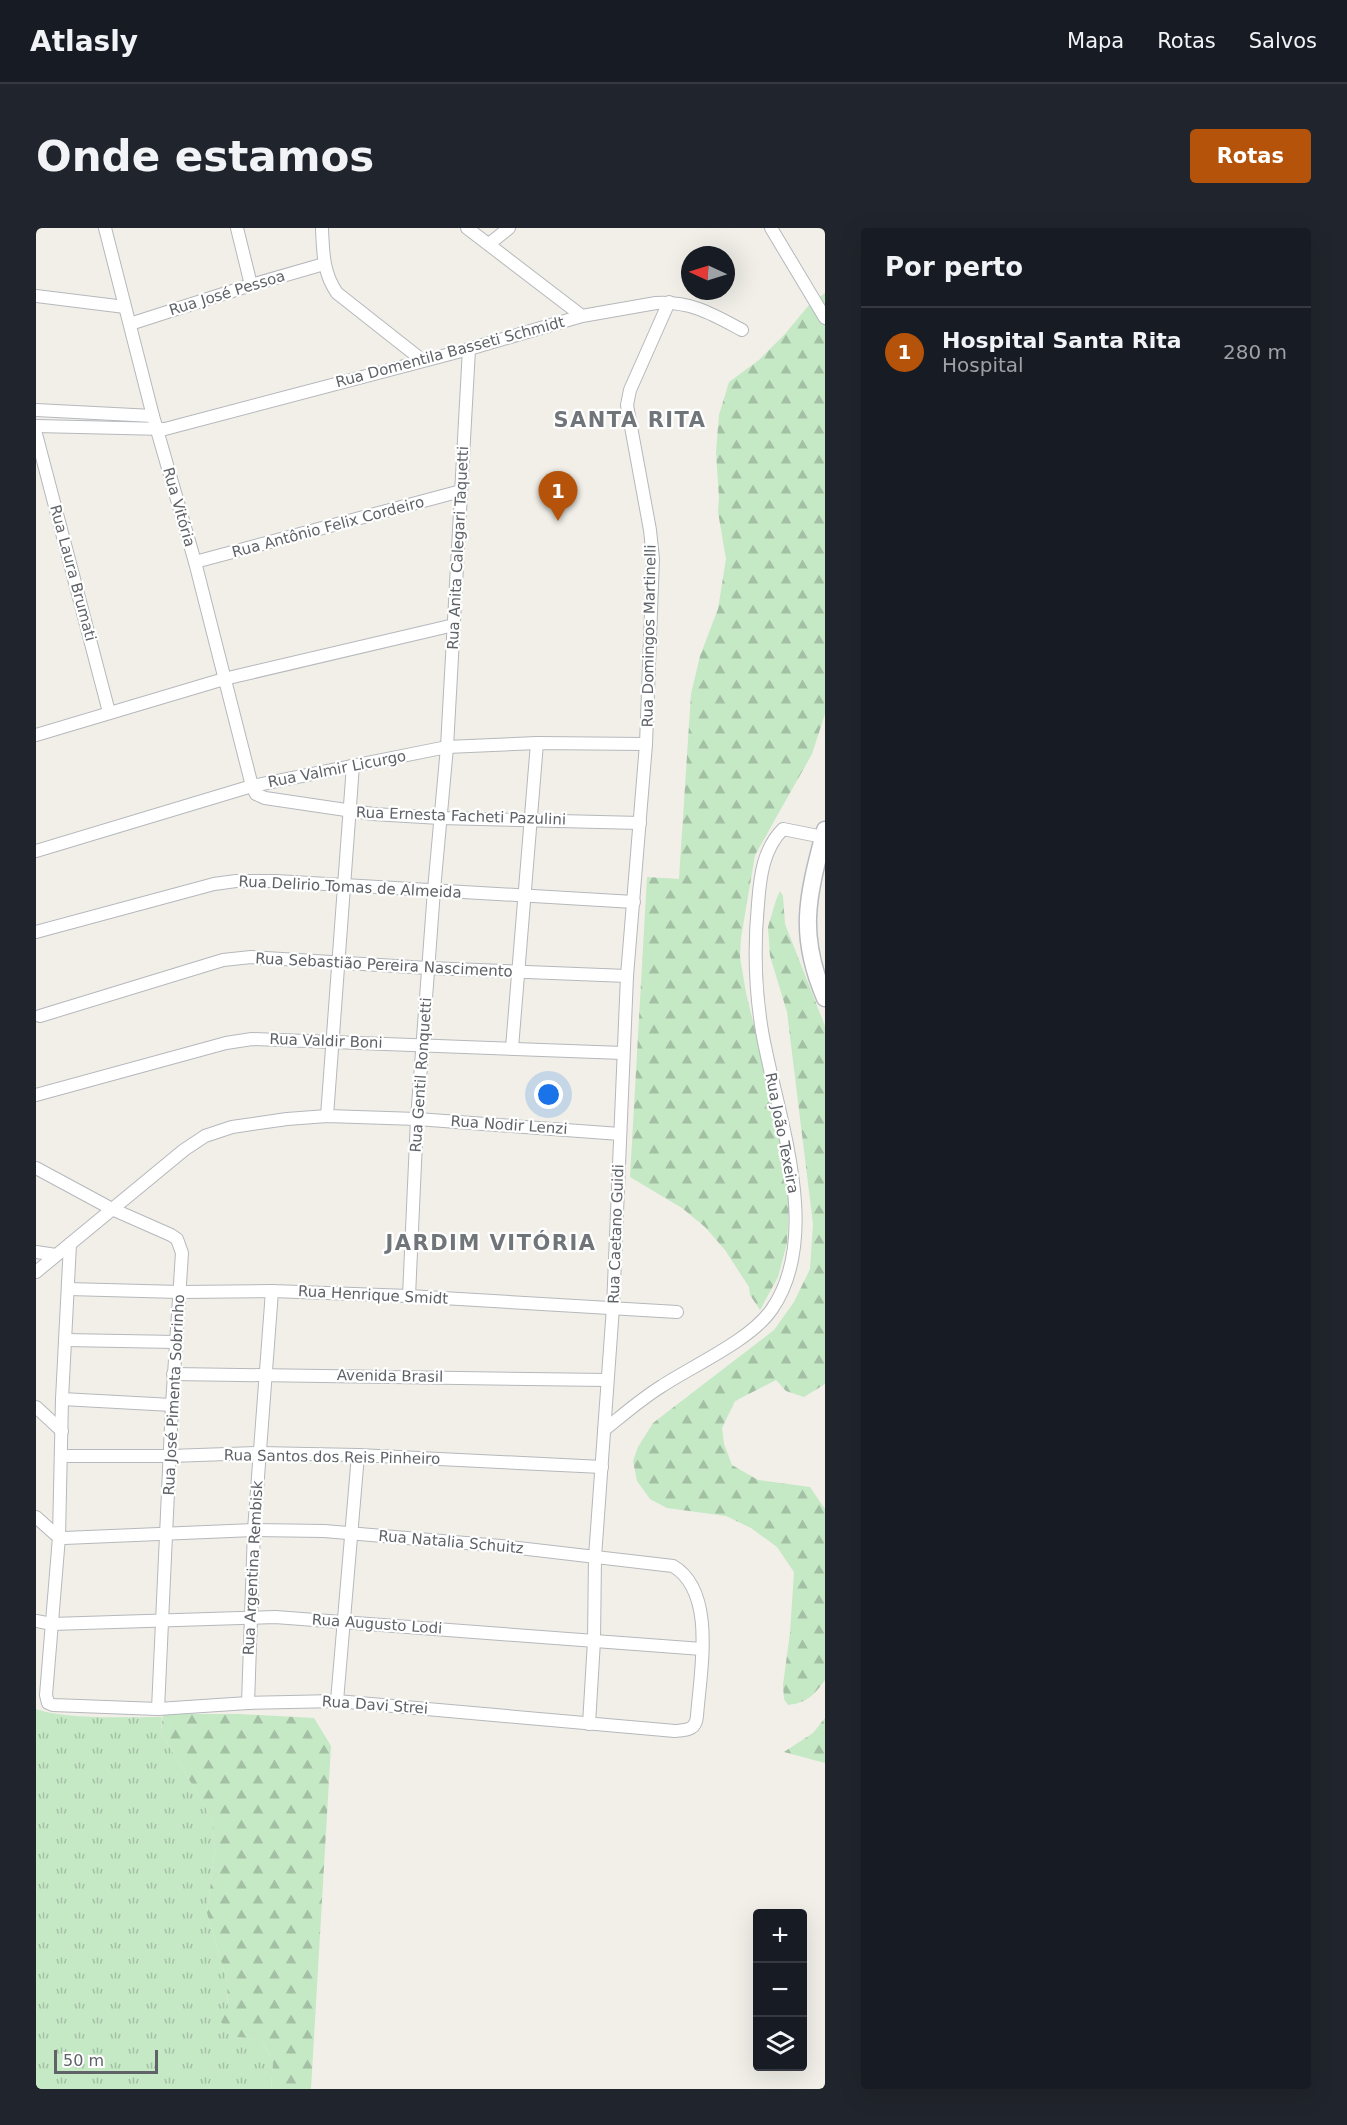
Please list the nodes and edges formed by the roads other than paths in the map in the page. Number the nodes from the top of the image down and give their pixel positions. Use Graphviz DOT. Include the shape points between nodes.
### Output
graph roads {
  1 [pos="105,228"];
  2 [pos="237,228"];
  3 [pos="322,228"];
  4 [pos="467,228"];
  5 [pos="509,228"];
  6 [pos="771,228"];
  7 [pos="489,244"];
  8 [pos="324,264"];
  9 [pos="251,285"];
  10 [pos="36,296"];
  11 [pos="669,302"];
  12 [pos="125,307"];
  13 [pos="582,316"];
  14 [pos="825,318"];
  15 [pos="130,324"];
  16 [pos="742,330"];
  17 [pos="469,349"];
  18 [pos="422,360"];
  19 [pos="36,410"];
  20 [pos="153,416"];
  21 [pos="36,426"];
  22 [pos="157,430"];
  23 [pos="36,434"];
  24 [pos="461,491"];
  25 [pos="195,562"];
  26 [pos="454,625"];
  27 [pos="224,679"];
  28 [pos="110,712"];
  29 [pos="36,735"];
  30 [pos="537,743"];
  31 [pos="646,744"];
  32 [pos="447,747"];
  33 [pos="353,765"];
  34 [pos="252,786"];
  35 [pos="350,811"];
  36 [pos="440,818"];
  37 [pos="530,819"];
  38 [pos="640,823"];
  39 [pos="824,834"];
  40 [pos="36,851"];
  41 [pos="344,885"];
  42 [pos="434,890"];
  43 [pos="524,896"];
  44 [pos="634,902"];
  45 [pos="36,932"];
  46 [pos="338,962"];
  47 [pos="429,968"];
  48 [pos="518,972"];
  49 [pos="627,976"];
  50 [pos="825,998"];
  51 [pos="40,1016"];
  52 [pos="332,1041"];
  53 [pos="423,1044"];
  54 [pos="512,1048"];
  55 [pos="623,1053"];
  56 [pos="36,1095"];
  57 [pos="327,1116"];
  58 [pos="417,1119"];
  59 [pos="620,1134"];
  60 [pos="36,1168"];
  61 [pos="112,1209"];
  62 [pos="70,1244"];
  63 [pos="36,1251"];
  64 [pos="56,1255"];
  65 [pos="36,1272"];
  66 [pos="68,1289"];
  67 [pos="272,1291"];
  68 [pos="180,1292"];
  69 [pos="409,1296"];
  70 [pos="613,1307"];
  71 [pos="677,1312"];
  72 [pos="65,1340"];
  73 [pos="176,1342"];
  74 [pos="173,1374"];
  75 [pos="266,1374"];
  76 [pos="607,1380"];
  77 [pos="62,1398"];
  78 [pos="172,1405"];
  79 [pos="36,1407"];
  80 [pos="604,1430"];
  81 [pos="62,1431"];
  82 [pos="259,1453"];
  83 [pos="358,1455"];
  84 [pos="62,1456"];
  85 [pos="170,1456"];
  86 [pos="602,1467"];
  87 [pos="36,1517"];
  88 [pos="254,1530"];
  89 [pos="351,1533"];
  90 [pos="167,1535"];
  91 [pos="59,1537"];
  92 [pos="595,1557"];
  93 [pos="250,1617"];
  94 [pos="163,1620"];
  95 [pos="343,1621"];
  96 [pos="36,1622"];
  97 [pos="52,1624"];
  98 [pos="594,1641"];
  99 [pos="702,1649"];
  100 [pos="337,1701"];
  101 [pos="248,1703"];
  102 [pos="158,1709"];
  103 [pos="590,1724"];
  104 [pos="695,1725"];
  1 -- 12 [label="street, Rua Vitória"];
  2 -- 9 [label="street"];
  3 -- 8 [label="street"];
  4 -- 7 [label="street"];
  5 -- 7 [label="street"];
  6 -- 14 [label="street"];
  7 -- 13 [label="street"];
  8 -- 9 [label="street, Rua José Pessoa"];
  8 -- 18 [label="street" via="337,293"];
  9 -- 15 [label="street, Rua José Pessoa"];
  10 -- 12 [label="street"];
  11 -- 13 [label="street, Rua Domentila Basseti Schmidt"];
  11 -- 16 [label="street, Rua Domentila Basseti Schmidt" via="698,307"];
  11 -- 31 [label="street, Rua Domingos Martinelli" via="627,405 653,546"];
  12 -- 15 [label="street, Rua Vitória"];
  13 -- 17 [label="street, Rua Domentila Basseti Schmidt"];
  15 -- 20 [label="street, Rua Vitória"];
  17 -- 18 [label="street, Rua Domentila Basseti Schmidt"];
  17 -- 24 [label="street, Rua Anita Calegari Taquetti"];
  18 -- 22 [label="street, Rua Domentila Basseti Schmidt"];
  19 -- 20 [label="street"];
  20 -- 22 [label="street, Rua Vitória"];
  21 -- 22 [label="street, Rua Domentila Basseti Schmidt"];
  22 -- 25 [label="street, Rua Vitória"];
  23 -- 28 [label="street, Rua Laura Brumati"];
  24 -- 25 [label="street, Rua Antônio Felix Cordeiro"];
  24 -- 26 [label="street, Rua Anita Calegari Taquetti"];
  25 -- 27 [label="street, Rua Vitória"];
  26 -- 27 [label="street"];
  26 -- 32 [label="street, Rua Anita Calegari Taquetti"];
  27 -- 28 [label="street"];
  27 -- 34 [label="street, Rua Vitória"];
  28 -- 29 [label="street"];
  30 -- 31 [label="street, Rua Valmir Licurgo"];
  30 -- 32 [label="street, Rua Valmir Licurgo"];
  30 -- 37 [label="street"];
  31 -- 38 [label="street, Rua Caetano Guidi"];
  32 -- 33 [label="street, Rua Valmir Licurgo"];
  32 -- 36 [label="street, Rua Gentil Ronquetti"];
  33 -- 34 [label="street, Rua Valmir Licurgo"];
  33 -- 35 [label="street"];
  34 -- 35 [label="street, Rua Ernesta Facheti Pazulini" via="256,794 265,798"];
  34 -- 40 [label="street, Rua Valmir Licurgo"];
  35 -- 36 [label="street, Rua Ernesta Facheti Pazulini"];
  35 -- 41 [label="street"];
  36 -- 37 [label="street, Rua Ernesta Facheti Pazulini"];
  36 -- 42 [label="street, Rua Gentil Ronquetti"];
  37 -- 38 [label="street, Rua Ernesta Facheti Pazulini"];
  37 -- 43 [label="street"];
  38 -- 44 [label="street, Rua Caetano Guidi"];
  39 -- 50 [label="street" via="807,919 811,959"];
  39 -- 80 [label="street, Rua João Texeira" via="783,829 765,856 759,888 756,962 762,1029 791,1164 795,1204 795,1238 782,1293 754,1328 659,1388"];
  41 -- 42 [label="street, Rua Delirio Tomas de Almeida"];
  41 -- 45 [label="street, Rua Delirio Tomas de Almeida" via="257,880 214,884"];
  41 -- 46 [label="street"];
  42 -- 43 [label="street, Rua Delirio Tomas de Almeida"];
  42 -- 47 [label="street, Rua Gentil Ronquetti"];
  43 -- 44 [label="street, Rua Delirio Tomas de Almeida"];
  43 -- 48 [label="street"];
  44 -- 49 [label="street, Rua Caetano Guidi"];
  46 -- 47 [label="street, Rua Sebastião Pereira Nascimento"];
  46 -- 51 [label="street, Rua Sebastião Pereira Nascimento" via="233,958"];
  46 -- 52 [label="street"];
  47 -- 48 [label="street, Rua Sebastião Pereira Nascimento"];
  47 -- 53 [label="street, Rua Gentil Ronquetti"];
  48 -- 49 [label="street, Rua Sebastião Pereira Nascimento"];
  48 -- 54 [label="street"];
  49 -- 55 [label="street, Rua Caetano Guidi"];
  52 -- 53 [label="street, Rua Valdir Boni"];
  52 -- 56 [label="street, Rua Valdir Boni" via="241,1040"];
  52 -- 57 [label="street"];
  53 -- 54 [label="street, Rua Valdir Boni"];
  53 -- 58 [label="street, Rua Gentil Ronquetti"];
  54 -- 55 [label="street, Rua Valdir Boni"];
  55 -- 59 [label="street, Rua Caetano Guidi"];
  57 -- 58 [label="street, Rua Nodir Lenzi"];
  57 -- 61 [label="street, Rua Nodir Lenzi" via="232,1127 206,1136"];
  58 -- 59 [label="street, Rua Nodir Lenzi"];
  58 -- 69 [label="street, Rua Gentil Ronquetti"];
  59 -- 70 [label="street, Rua Caetano Guidi"];
  60 -- 61 [label="street, Rua José Pimenta Sobrinho"];
  61 -- 62 [label="street, Rua Nodir Lenzi"];
  61 -- 68 [label="street, Rua José Pimenta Sobrinho" via="177,1239 182,1253"];
  62 -- 64 [label="street, Rua Nodir Lenzi"];
  62 -- 66 [label="street"];
  63 -- 64 [label="street"];
  64 -- 65 [label="street, Rua Nodir Lenzi"];
  66 -- 68 [label="street, Rua Henrique Smidt"];
  66 -- 72 [label="street"];
  67 -- 68 [label="street, Rua Henrique Smidt"];
  67 -- 69 [label="street, Rua Henrique Smidt"];
  67 -- 75 [label="street, Rua Argentina Rembisk"];
  68 -- 73 [label="street, Rua José Pimenta Sobrinho"];
  69 -- 70 [label="street, Rua Henrique Smidt"];
  70 -- 71 [label="street, Rua Henrique Smidt"];
  70 -- 76 [label="street, Rua Caetano Guidi"];
  72 -- 73 [label="street"];
  72 -- 77 [label="street"];
  73 -- 74 [label="street, Rua José Pimenta Sobrinho"];
  74 -- 75 [label="street, Avenida Brasil"];
  74 -- 78 [label="street, Rua José Pimenta Sobrinho"];
  75 -- 76 [label="street, Avenida Brasil"];
  75 -- 82 [label="street, Rua Argentina Rembisk"];
  76 -- 80 [label="street, Rua Caetano Guidi"];
  77 -- 78 [label="street"];
  77 -- 81 [label="street"];
  78 -- 85 [label="street, Rua José Pimenta Sobrinho"];
  79 -- 81 [label="street"];
  80 -- 86 [label="street, Rua Caetano Guidi"];
  81 -- 84 [label="street"];
  82 -- 83 [label="street, Rua Santos dos Reis Pinheiro"];
  82 -- 85 [label="street, Rua Santos dos Reis Pinheiro"];
  82 -- 88 [label="street, Rua Argentina Rembisk"];
  83 -- 86 [label="street, Rua Santos dos Reis Pinheiro"];
  83 -- 89 [label="street"];
  84 -- 85 [label="street, Rua Santos dos Reis Pinheiro"];
  84 -- 91 [label="street"];
  85 -- 90 [label="street, Rua José Pimenta Sobrinho"];
  86 -- 92 [label="street, Rua Caetano Guidi"];
  87 -- 91 [label="street"];
  88 -- 89 [label="street, Rua Natalia Schuitz"];
  88 -- 90 [label="street, Rua Natalia Schuitz"];
  88 -- 93 [label="street, Rua Argentina Rembisk"];
  89 -- 92 [label="street, Rua Natalia Schuitz"];
  89 -- 95 [label="street"];
  90 -- 91 [label="street, Rua Natalia Schuitz"];
  90 -- 94 [label="street, Rua José Pimenta Sobrinho"];
  91 -- 97 [label="street"];
  92 -- 98 [label="street, Rua Caetano Guidi"];
  92 -- 99 [label="street, Rua Natalia Schuitz" via="666,1564 680,1570 690,1580 699,1605"];
  93 -- 94 [label="street, Rua Augusto Lodi"];
  93 -- 95 [label="street, Rua Augusto Lodi"];
  93 -- 101 [label="street, Rua Argentina Rembisk"];
  94 -- 97 [label="street, Rua Augusto Lodi"];
  94 -- 102 [label="street, Rua José Pimenta Sobrinho"];
  95 -- 98 [label="street, Rua Augusto Lodi"];
  95 -- 100 [label="street"];
  96 -- 97 [label="street, Rua Augusto Lodi"];
  97 -- 102 [label="street, Rua Davi Strei" via="48,1703"];
  98 -- 99 [label="street, Rua Augusto Lodi"];
  98 -- 103 [label="street, Rua Caetano Guidi"];
  99 -- 104 [label="street, Rua Natalia Schuitz"];
  100 -- 101 [label="street, Rua Davi Strei"];
  100 -- 103 [label="street, Rua Davi Strei"];
  101 -- 102 [label="street, Rua Davi Strei"];
  103 -- 104 [label="street, Rua Davi Strei" via="675,1731"];
}
